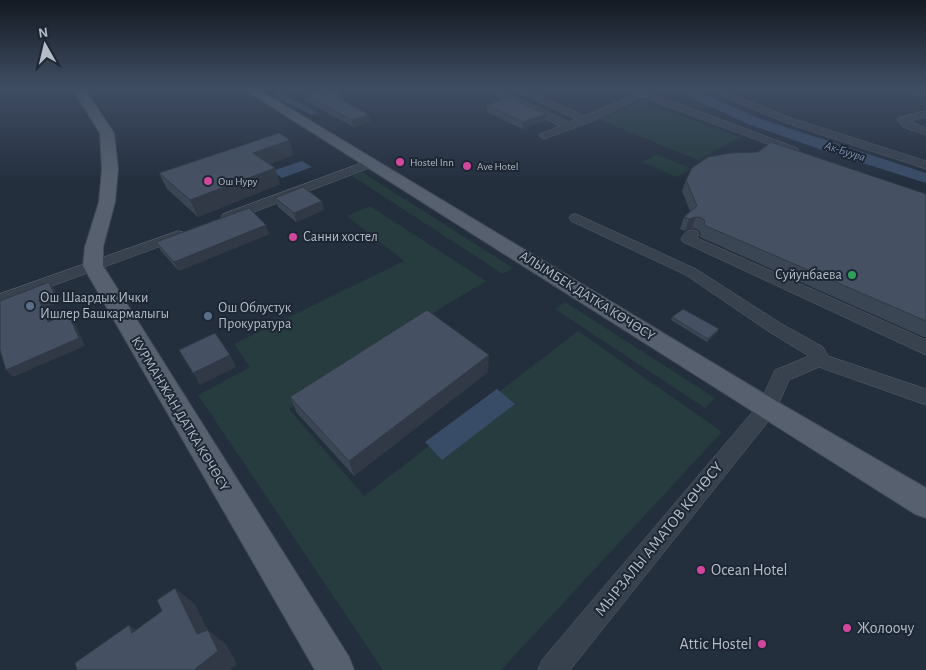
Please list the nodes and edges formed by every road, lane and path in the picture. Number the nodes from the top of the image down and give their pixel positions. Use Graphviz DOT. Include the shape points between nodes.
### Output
graph roads {
  1 [pos="98,119"];
  2 [pos="300,119"];
  3 [pos="554,119"];
  4 [pos="711,119"];
  5 [pos="786,119"];
  6 [pos="905,119"];
  7 [pos="586,120"];
  8 [pos="569,126"];
  9 [pos="926,132"];
  10 [pos="544,136"];
  11 [pos="805,154"];
  12 [pos="373,163"];
  13 [pos="926,166"];
  14 [pos="576,218"];
  15 [pos="218,220"];
  16 [pos="191,230"];
  17 [pos="692,234"];
  18 [pos="93,266"];
  19 [pos="0,300"];
  20 [pos="926,348"];
  21 [pos="818,360"];
  22 [pos="926,397"];
  23 [pos="767,408"];
  24 [pos="926,504"];
  25 [pos="336,670"];
  26 [pos="552,670"];
  1 -- 18 [label="main road" via="107,134 110,169 107,202 94,247"];
  2 -- 12 [label="main road, АЛЫМБЕК ДАТКА КӨЧӨСҮ"];
  3 -- 8 [label="street"];
  4 -- 11 [label="street"];
  5 -- 13 [label="street"];
  6 -- 9 [label="street" via="902,120 907,125"];
  7 -- 8 [label="street"];
  8 -- 10 [label="street"];
  12 -- 15 [label="street"];
  12 -- 23 [label="main road, АЛЫМБЕК ДАТКА КӨЧӨСҮ"];
  14 -- 21 [label="street" via="691,272 816,352"];
  16 -- 18 [label="street"];
  17 -- 20 [label="street" via="688,239"];
  18 -- 19 [label="street"];
  18 -- 25 [label="main road, КУРМАНЖАН ДАТКА КӨЧӨСҮ"];
  21 -- 22 [label="street"];
  21 -- 23 [label="street, МЫРЗАЛЫ АМАТОВ КӨЧӨСҮ" via="782,375"];
  23 -- 24 [label="main road, АЛЫМБЕК ДАТКА КӨЧӨСҮ"];
  23 -- 26 [label="street, МЫРЗАЛЫ АМАТОВ КӨЧӨСҮ"];
}
